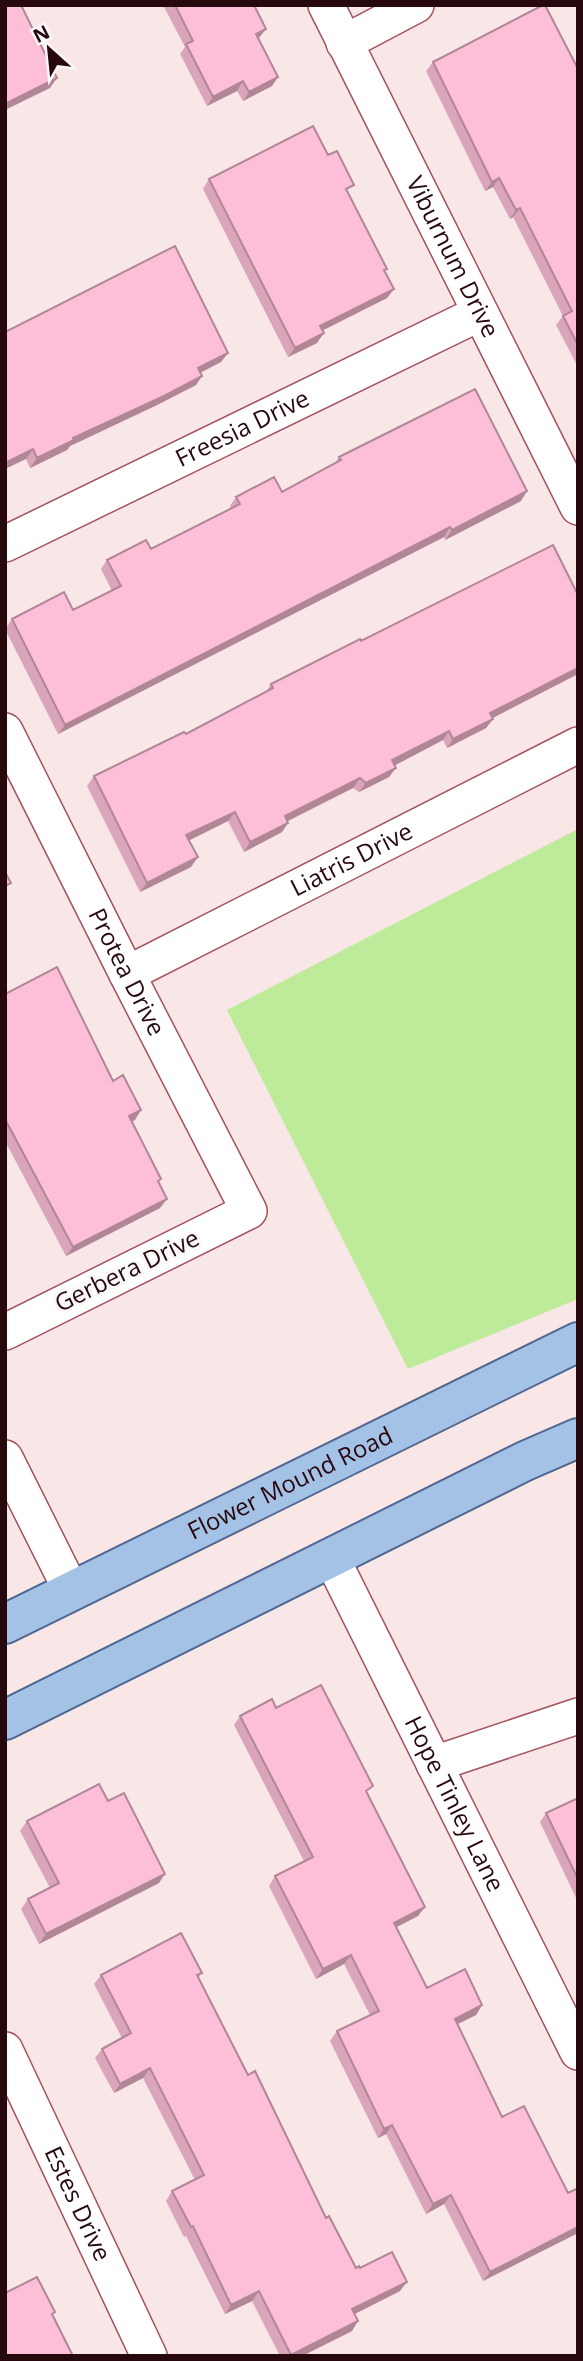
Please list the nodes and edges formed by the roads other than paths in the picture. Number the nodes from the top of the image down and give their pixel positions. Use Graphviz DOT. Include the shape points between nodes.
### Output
graph roads {
  1 [pos="326,5"];
  2 [pos="416,5"];
  3 [pos="344,43"];
  4 [pos="480,313"];
  5 [pos="578,507"];
  6 [pos="5,544"];
  7 [pos="5,731"];
  8 [pos="578,745"];
  9 [pos="127,974"];
  10 [pos="249,1210"];
  11 [pos="5,1332"];
  12 [pos="578,1342"];
  13 [pos="578,1438"];
  14 [pos="5,1458"];
  15 [pos="331,1558"];
  16 [pos="72,1592"];
  17 [pos="5,1624"];
  18 [pos="578,1716"];
  19 [pos="5,1720"];
  20 [pos="434,1764"];
  21 [pos="5,2050"];
  22 [pos="578,2052"];
  23 [pos="149,2356"];
  1 -- 3 [label="street, Viburnum Drive"];
  2 -- 3 [label="street"];
  3 -- 4 [label="street, Viburnum Drive"];
  4 -- 5 [label="street, Viburnum Drive"];
  4 -- 6 [label="street, Freesia Drive"];
  7 -- 9 [label="street, Protea Drive"];
  8 -- 9 [label="street, Liatris Drive"];
  9 -- 10 [label="street, Protea Drive"];
  10 -- 11 [label="street, Gerbera Drive"];
  12 -- 16 [label="main road, Flower Mound Road"];
  13 -- 15 [label="main road"];
  14 -- 16 [label="street"];
  15 -- 19 [label="main road"];
  15 -- 20 [label="street, Hope Tinley Lane"];
  16 -- 17 [label="main road, Flower Mound Road"];
  18 -- 20 [label="street"];
  20 -- 22 [label="street, Hope Tinley Lane"];
  21 -- 23 [label="street, Estes Drive"];
}
